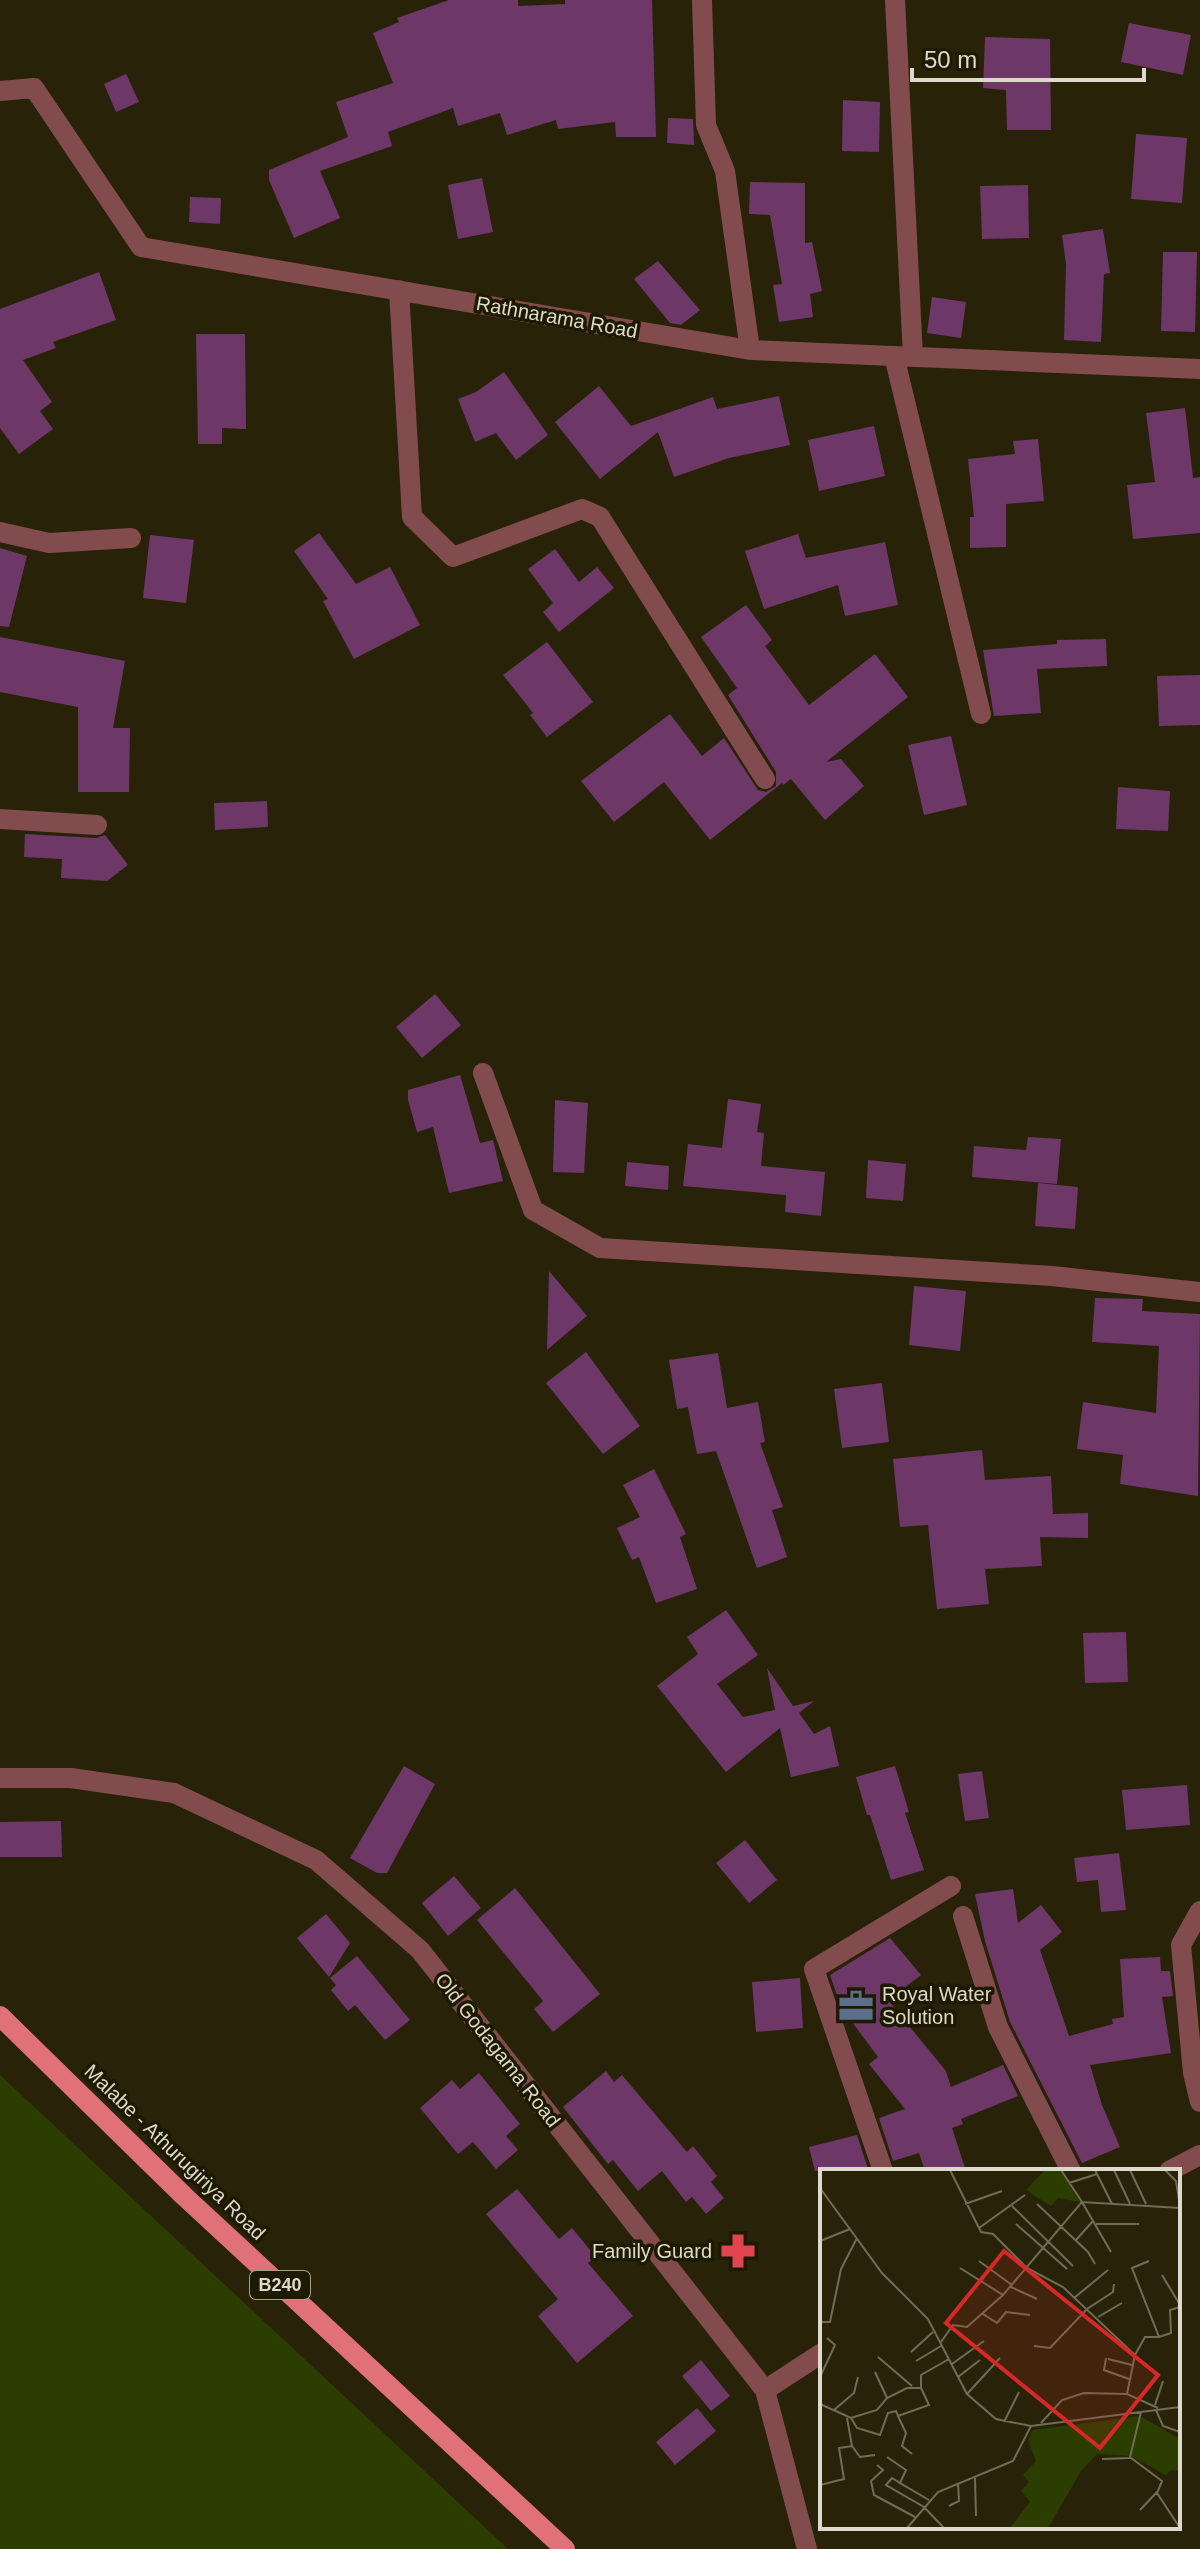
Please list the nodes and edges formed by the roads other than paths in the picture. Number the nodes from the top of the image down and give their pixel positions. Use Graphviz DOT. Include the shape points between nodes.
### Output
graph roads {
  1 [pos="702,0"];
  2 [pos="895,0"];
  3 [pos="0,91"];
  4 [pos="399,290"];
  5 [pos="750,350"];
  6 [pos="904,356"];
  7 [pos="1200,369"];
  8 [pos="0,532"];
  9 [pos="131,538"];
  10 [pos="981,714"];
  11 [pos="765,779"];
  12 [pos="0,819"];
  13 [pos="97,825"];
  14 [pos="483,1073"];
  15 [pos="1200,1292"];
  16 [pos="0,1778"];
  17 [pos="951,1886"];
  18 [pos="1200,1911"];
  19 [pos="963,1916"];
  20 [pos="0,2016"];
  21 [pos="1200,2102"];
  22 [pos="1200,2155"];
  23 [pos="882,2169"];
  24 [pos="1070,2169"];
  25 [pos="1173,2169"];
  26 [pos="820,2354"];
  27 [pos="765,2390"];
  28 [pos="565,2549"];
  29 [pos="807,2549"];
  1 -- 5 [label="street" via="706,125 725,171"];
  2 -- 6 [label="street"];
  3 -- 4 [label="street, Rathnarama Road" via="34,88 141,247"];
  4 -- 5 [label="street, Rathnarama Road"];
  4 -- 11 [label="street" via="412,517 453,557 582,509 600,517"];
  5 -- 6 [label="street, Rathnarama Road"];
  6 -- 7 [label="street, Rathnarama Road"];
  6 -- 10 [label="street"];
  8 -- 9 [label="street" via="49,543"];
  12 -- 13 [label="street"];
  14 -- 15 [label="street" via="533,1210 600,1248 1052,1276"];
  16 -- 27 [label="street, Old Godagama Road" via="71,1778 174,1793 316,1860 420,1950"];
  17 -- 23 [label="street" via="814,1969"];
  18 -- 21 [label="street" via="1181,1945"];
  19 -- 24 [label="street" via="998,2027"];
  20 -- 28 [label="main road, Malabe - Athurugiriya Road / B240" via="184,2196"];
  22 -- 25 [label="street"];
  26 -- 27 [label="street"];
  27 -- 29 [label="street, Old Godagama Road"];
}
